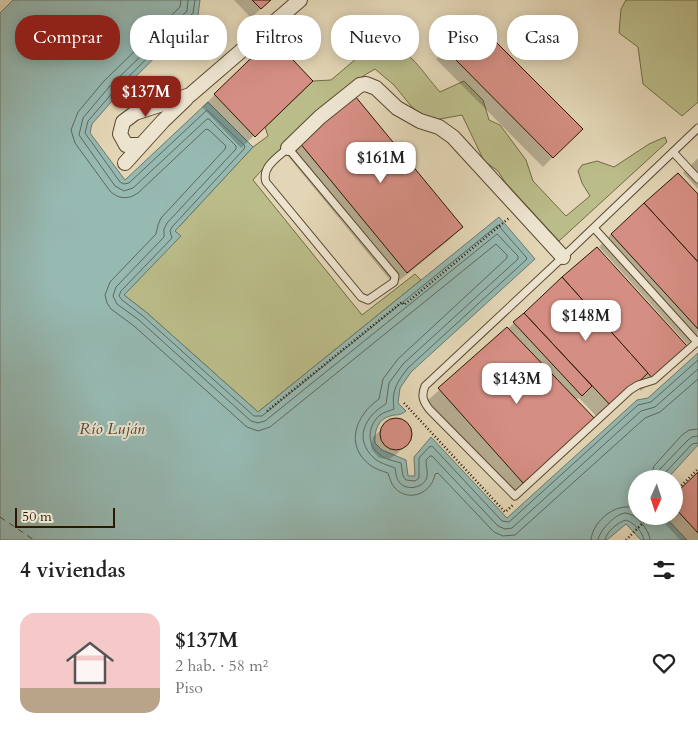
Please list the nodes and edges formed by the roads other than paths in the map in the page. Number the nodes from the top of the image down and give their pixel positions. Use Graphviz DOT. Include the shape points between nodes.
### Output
graph roads {
  1 [pos="300,0"];
  2 [pos="190,95"];
  3 [pos="698,128"];
  4 [pos="140,145"];
  5 [pos="288,148"];
  6 [pos="673,152"];
  7 [pos="125,163"];
  8 [pos="698,179"];
  9 [pos="594,228"];
  10 [pos="563,257"];
  11 [pos="698,341"];
  1 -- 2 [label="street"];
  2 -- 4 [label="street"];
  2 -- 4 [label="street" via="135,113 123,122 120,134 126,145"];
  3 -- 6 [label="lane"];
  4 -- 7 [label="street"];
  5 -- 5 [label="lane" via="267,168 266,182 361,297 368,300 394,282 395,276"];
  5 -- 10 [label="street" via="320,117 366,84 376,88 397,108 420,121 439,126 453,137"];
  6 -- 8 [label="lane"];
  6 -- 9 [label="lane"];
  9 -- 10 [label="lane"];
  9 -- 11 [label="lane"];
  10 -- 11 [label="lane" via="425,386 422,394 429,409 515,496 630,390 654,380"];
}
